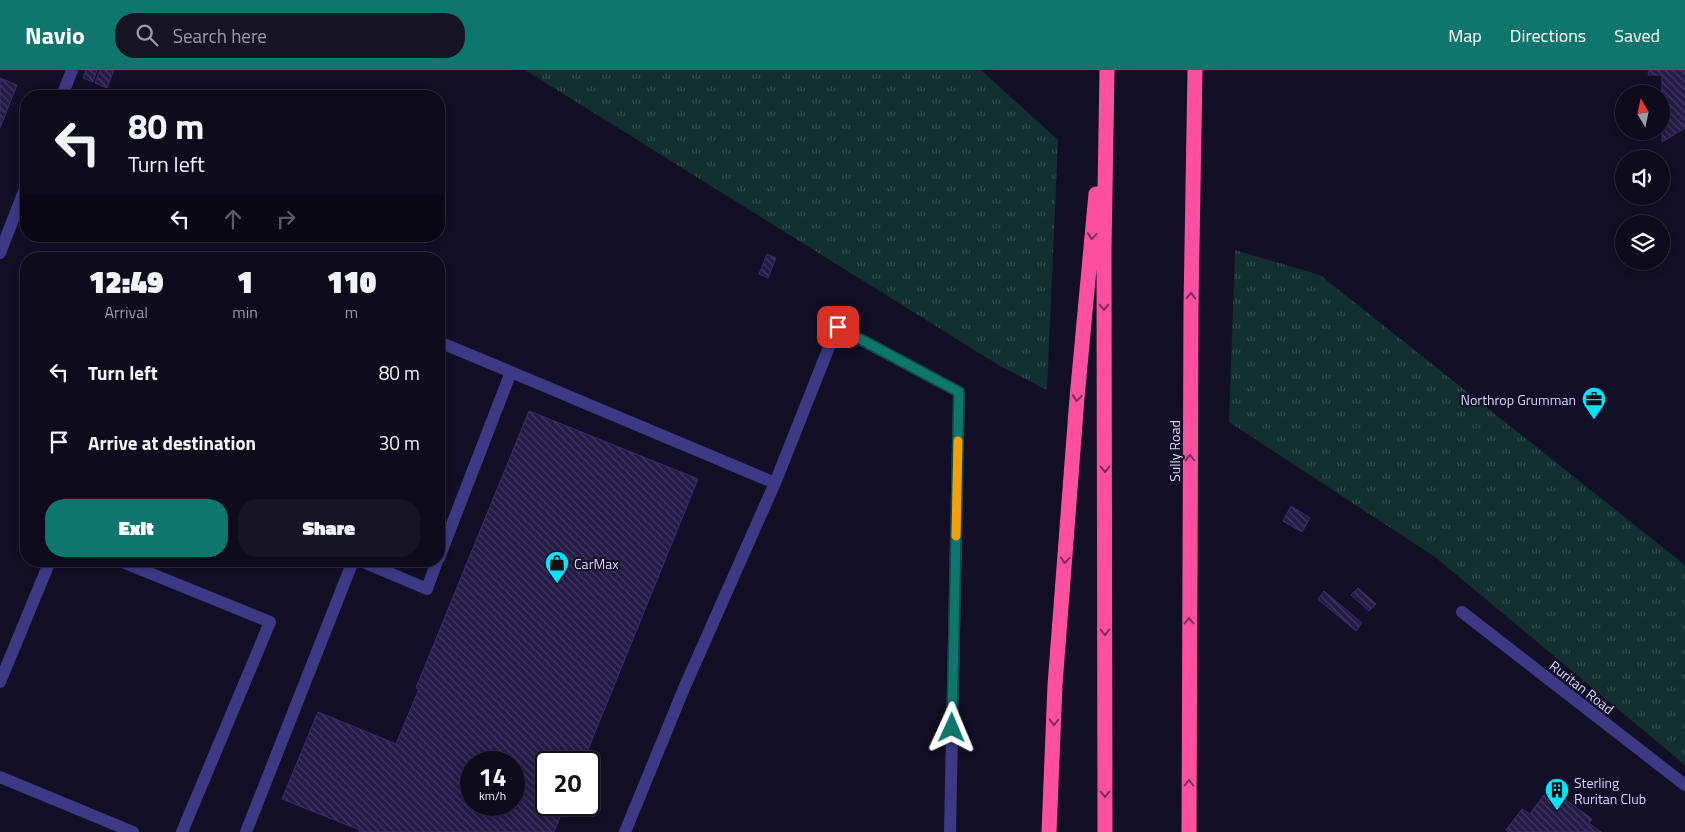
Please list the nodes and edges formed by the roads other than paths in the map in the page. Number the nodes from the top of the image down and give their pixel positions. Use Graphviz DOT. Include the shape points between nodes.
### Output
graph roads {
  1 [pos="72,70"];
  2 [pos="1195,70"];
  3 [pos="1107,76"];
  4 [pos="64,90"];
  5 [pos="20,201"];
  6 [pos="0,253"];
  7 [pos="445,344"];
  8 [pos="511,372"];
  9 [pos="776,483"];
  10 [pos="445,542"];
  11 [pos="48,567"];
  12 [pos="135,567"];
  13 [pos="351,567"];
  14 [pos="375,567"];
  15 [pos="435,567"];
  16 [pos="1462,612"];
  17 [pos="0,682"];
  18 [pos="0,777"];
  19 [pos="1685,786"];
  20 [pos="134,832"];
  21 [pos="182,832"];
  22 [pos="246,832"];
  23 [pos="625,832"];
  24 [pos="950,832"];
  25 [pos="1049,832"];
  26 [pos="1105,832"];
  27 [pos="1189,832"];
  1 -- 4 [label="street"];
  27 -- 2 [label="highway, Sully Road, one-way"];
  3 -- 25 [label="highway, one-way" via="1077,398 1055,685"];
  3 -- 26 [label="highway, one-way" via="1104,250"];
  5 -- 6 [label="street"];
  7 -- 8 [label="street"];
  8 -- 9 [label="street"];
  8 -- 10 [label="street"];
  9 -- 23 [label="street" via="685,686"];
  9 -- 24 [label="street" via="838,327 959,392"];
  11 -- 17 [label="street"];
  12 -- 21 [label="street" via="270,622"];
  13 -- 22 [label="street"];
  14 -- 15 [label="street" via="427,589"];
  16 -- 19 [label="street, Ruritan Road"];
  18 -- 20 [label="street"];
}
